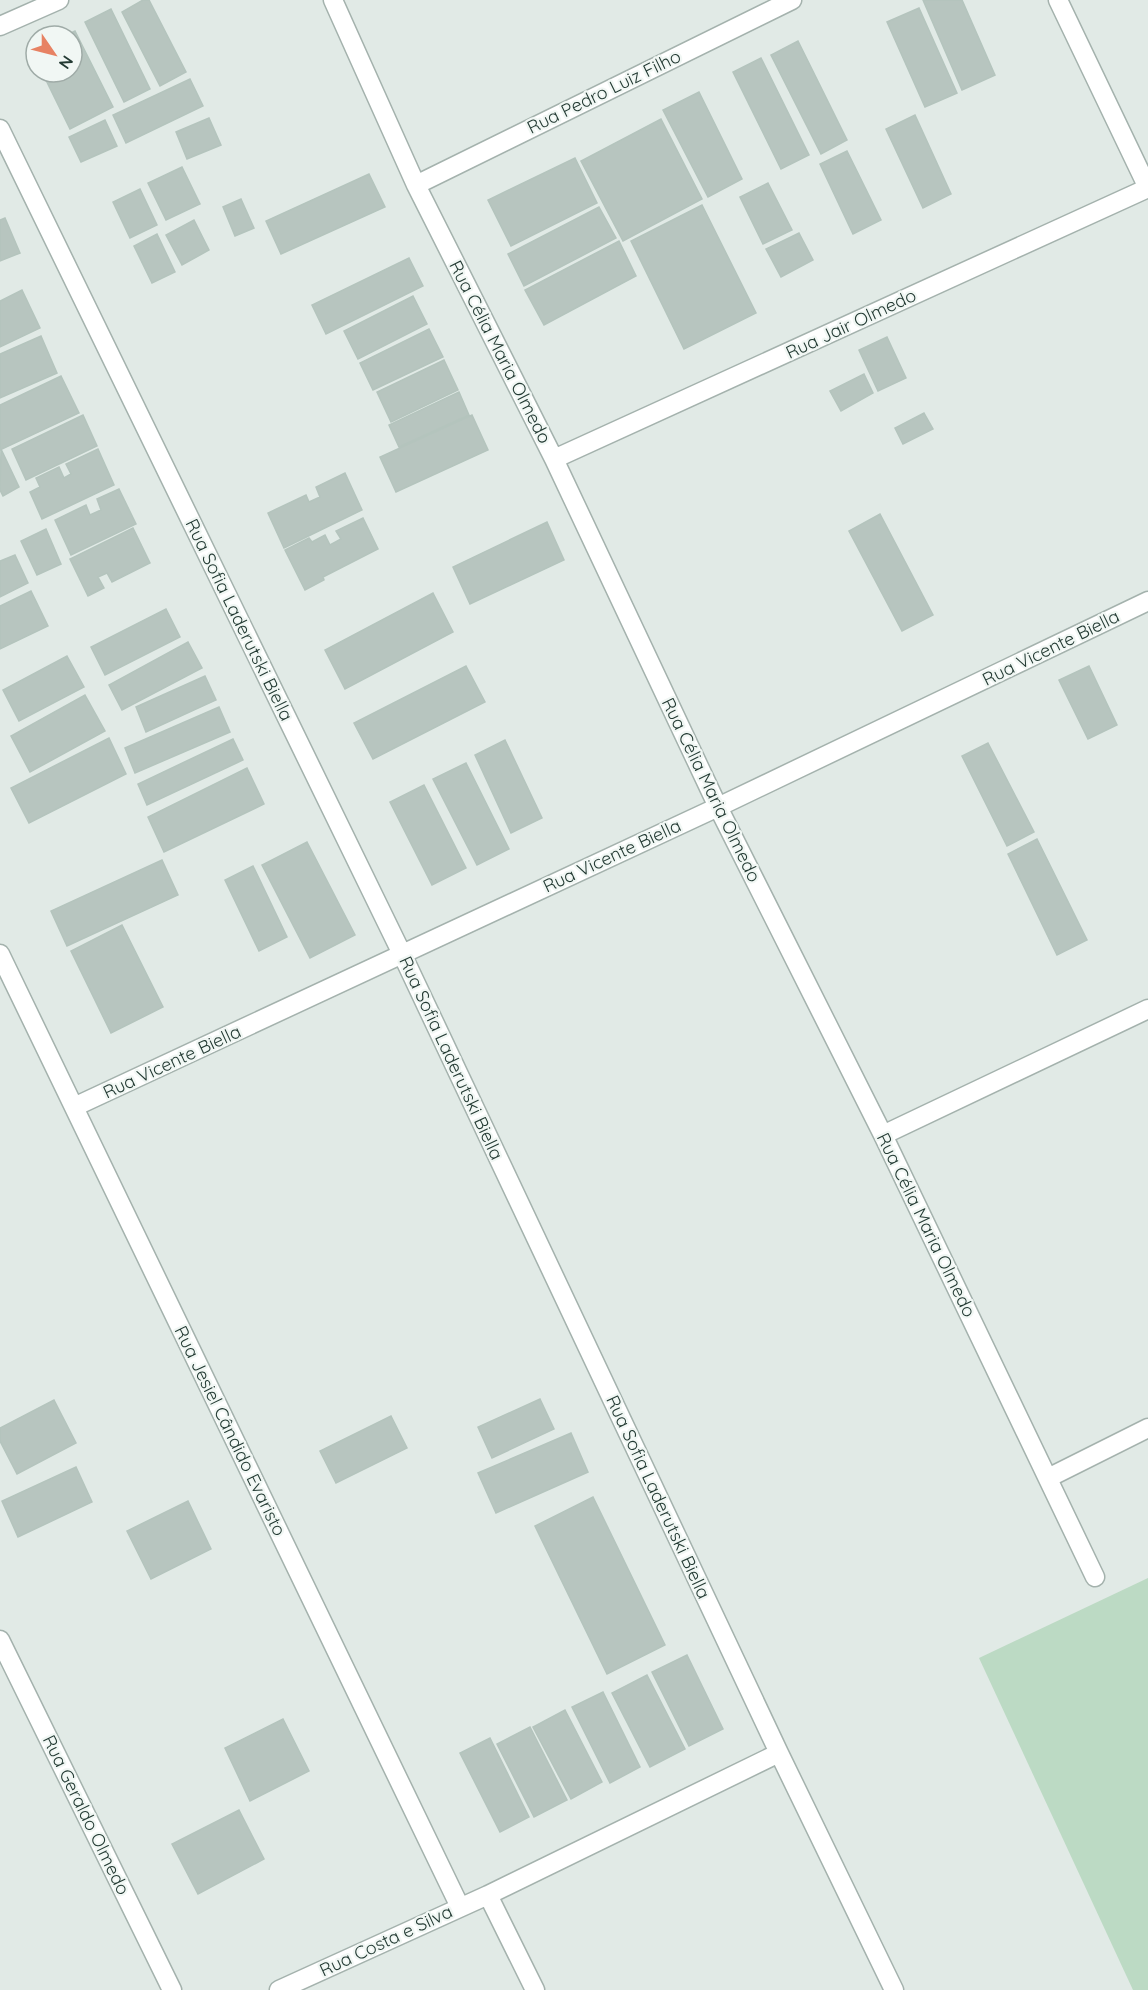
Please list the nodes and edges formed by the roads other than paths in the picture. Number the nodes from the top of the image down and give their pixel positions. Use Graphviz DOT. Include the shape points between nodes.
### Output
graph roads {
  1 [pos="59,0"];
  2 [pos="333,0"];
  3 [pos="792,0"];
  4 [pos="1058,0"];
  5 [pos="0,26"];
  6 [pos="0,129"];
  7 [pos="416,185"];
  8 [pos="1148,188"];
  9 [pos="554,459"];
  10 [pos="1148,601"];
  11 [pos="718,807"];
  12 [pos="0,954"];
  13 [pos="402,954"];
  14 [pos="1148,1009"];
  15 [pos="74,1107"];
  16 [pos="883,1135"];
  17 [pos="1148,1428"];
  18 [pos="1048,1478"];
  19 [pos="1095,1576"];
  20 [pos="0,1640"];
  21 [pos="778,1753"];
  22 [pos="488,1895"];
  23 [pos="460,1907"];
  24 [pos="172,1990"];
  25 [pos="280,1990"];
  26 [pos="535,1990"];
  27 [pos="894,1990"];
  1 -- 5 [label="street"];
  2 -- 7 [label="street, Rua Célia Maria Olmedo"];
  3 -- 7 [label="street, Rua Pedro Luiz Filho"];
  4 -- 8 [label="street"];
  6 -- 13 [label="street, Rua Sofia Laderutski Biella"];
  7 -- 9 [label="street, Rua Célia Maria Olmedo"];
  8 -- 9 [label="street, Rua Jair Olmedo"];
  9 -- 11 [label="street, Rua Célia Maria Olmedo"];
  10 -- 11 [label="street, Rua Vicente Biella"];
  11 -- 13 [label="street, Rua Vicente Biella"];
  11 -- 16 [label="street, Rua Célia Maria Olmedo"];
  12 -- 15 [label="street, Rua Jesiel Cândido Evaristo"];
  13 -- 15 [label="street, Rua Vicente Biella"];
  13 -- 21 [label="street, Rua Sofia Laderutski Biella"];
  14 -- 16 [label="street"];
  15 -- 23 [label="street, Rua Jesiel Cândido Evaristo"];
  16 -- 18 [label="street, Rua Célia Maria Olmedo"];
  17 -- 18 [label="street"];
  18 -- 19 [label="street, Rua Célia Maria Olmedo"];
  20 -- 24 [label="street, Rua Geraldo Olmedo"];
  21 -- 22 [label="street, Rua Costa e Silva"];
  21 -- 27 [label="street, Rua Sofia Laderutski Biella"];
  22 -- 23 [label="street, Rua Costa e Silva"];
  22 -- 26 [label="street"];
  23 -- 25 [label="street, Rua Costa e Silva"];
}
